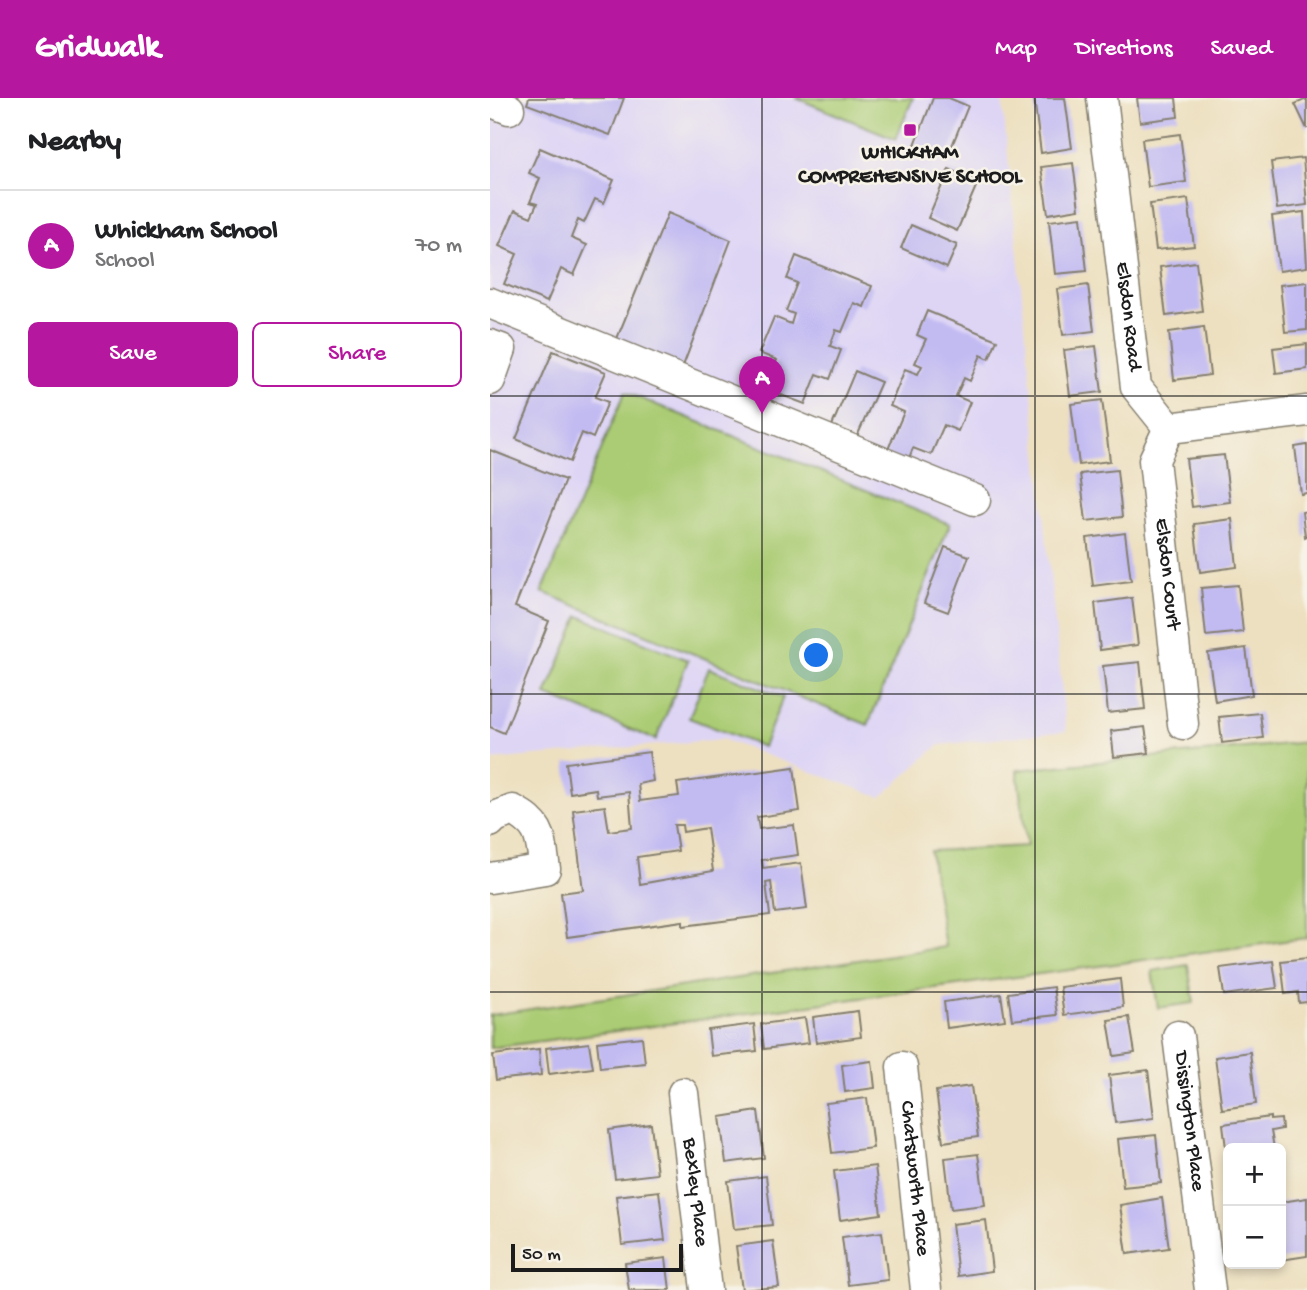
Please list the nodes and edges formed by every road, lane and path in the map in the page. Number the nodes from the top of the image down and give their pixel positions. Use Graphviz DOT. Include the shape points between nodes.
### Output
graph roads {
  1 [pos="1102,98"];
  2 [pos="490,303"];
  3 [pos="490,345"];
  4 [pos="490,380"];
  5 [pos="1307,411"];
  6 [pos="1169,428"];
  7 [pos="975,500"];
  8 [pos="1183,724"];
  9 [pos="490,822"];
  10 [pos="490,877"];
  11 [pos="1178,1037"];
  12 [pos="902,1067"];
  13 [pos="683,1093"];
  14 [pos="706,1290"];
  15 [pos="926,1290"];
  16 [pos="1210,1290"];
  1 -- 6 [label="street, Elsdon Road" via="1136,387"];
  2 -- 7 [label="street"];
  3 -- 4 [label="street" via="501,349"];
  5 -- 6 [label="street"];
  6 -- 8 [label="street, Elsdon Court" via="1154,460"];
  9 -- 10 [label="street" via="513,810 529,819 539,834 545,869"];
  11 -- 16 [label="street, Dissington Place"];
  12 -- 15 [label="street, Chatsworth Place"];
  13 -- 14 [label="street, Bexley Place"];
}
